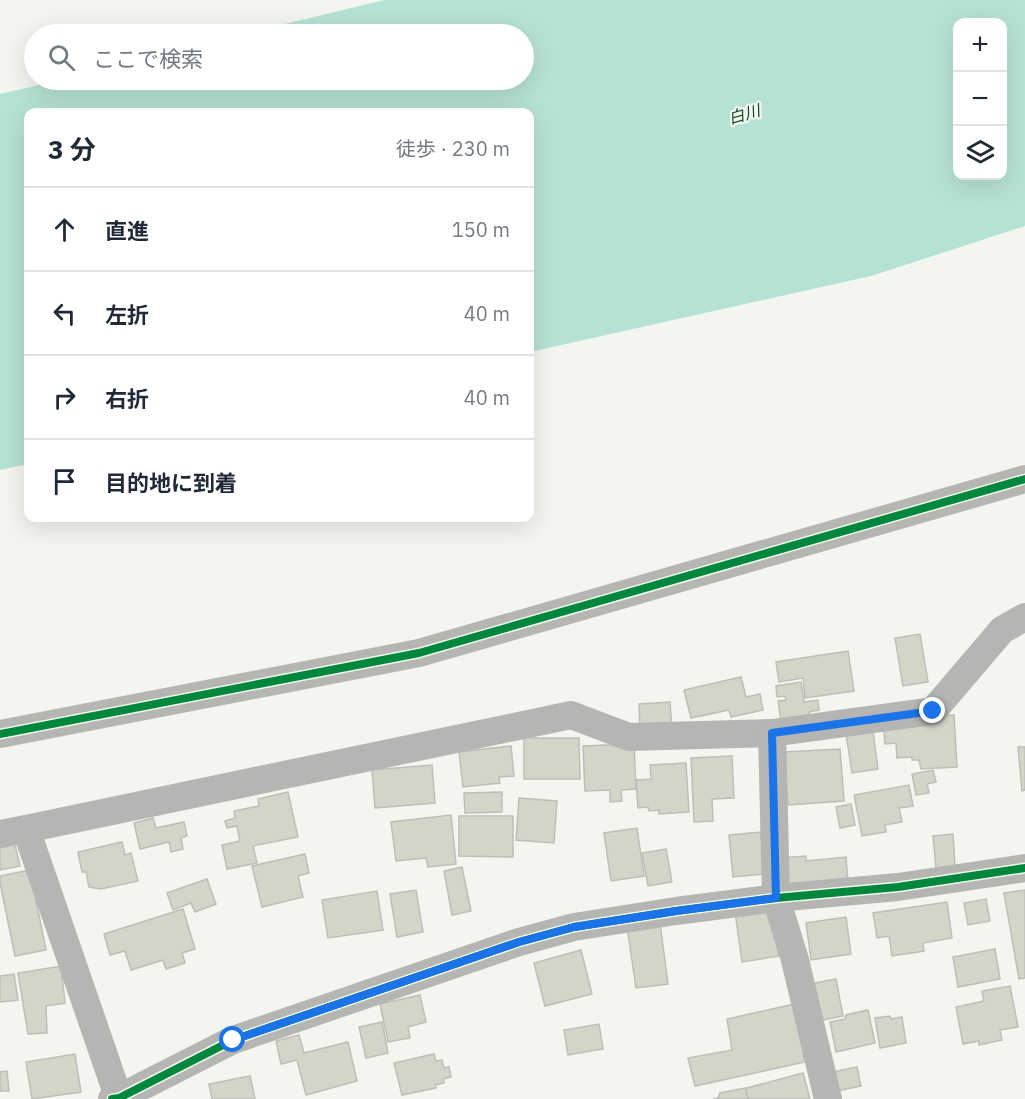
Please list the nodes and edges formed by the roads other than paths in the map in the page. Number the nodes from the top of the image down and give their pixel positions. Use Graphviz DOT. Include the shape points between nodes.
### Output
graph roads {
  1 [pos="1025,479"];
  2 [pos="1025,617"];
  3 [pos="772,733"];
  4 [pos="0,734"];
  5 [pos="13,832"];
  6 [pos="1025,868"];
  7 [pos="776,898"];
  8 [pos="117,1099"];
  9 [pos="828,1099"];
  1 -- 4 [label="street" via="419,653"];
  2 -- 3 [label="street" via="1002,630 933,711"];
  3 -- 5 [label="street" via="629,737 571,715"];
  3 -- 7 [label="street"];
  5 -- 8 [label="street"];
  6 -- 7 [label="street" via="898,887"];
  7 -- 8 [label="street" via="574,927 519,942 233,1040"];
  7 -- 9 [label="street"];
}
